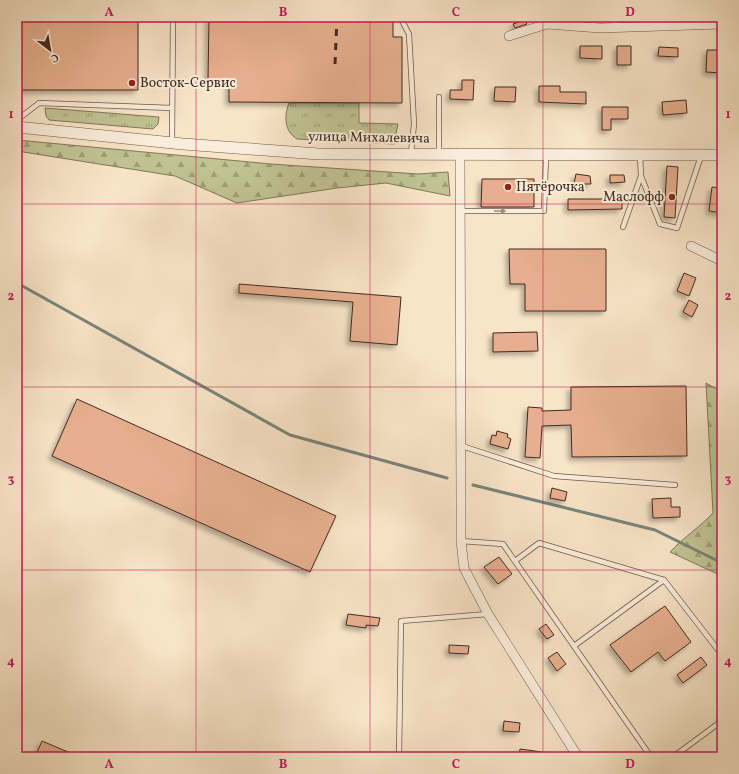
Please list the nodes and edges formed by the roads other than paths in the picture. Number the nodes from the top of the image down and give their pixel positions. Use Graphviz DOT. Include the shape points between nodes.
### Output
graph roads {
  1 [pos="173,17"];
  2 [pos="400,17"];
  3 [pos="620,17"];
  4 [pos="722,24"];
  5 [pos="612,28"];
  6 [pos="509,36"];
  7 [pos="439,97"];
  8 [pos="172,108"];
  9 [pos="17,120"];
  10 [pos="17,127"];
  11 [pos="172,143"];
  12 [pos="460,154"];
  13 [pos="546,154"];
  14 [pos="640,154"];
  15 [pos="701,154"];
  16 [pos="722,154"];
  17 [pos="411,155"];
  18 [pos="439,155"];
  19 [pos="641,176"];
  20 [pos="461,211"];
  21 [pos="623,227"];
  22 [pos="691,246"];
  23 [pos="722,261"];
  24 [pos="462,446"];
  25 [pos="675,485"];
  26 [pos="461,541"];
  27 [pos="515,561"];
  28 [pos="664,580"];
  29 [pos="488,614"];
  30 [pos="574,646"];
  31 [pos="722,655"];
  32 [pos="722,702"];
  33 [pos="399,757"];
  34 [pos="578,757"];
  35 [pos="651,757"];
  36 [pos="673,757"];
  1 -- 8 [label="lane"];
  2 -- 17 [label="lane" via="409,34 414,124"];
  3 -- 5 [label="lane"];
  4 -- 5 [label="street"];
  5 -- 6 [label="street" via="547,24"];
  7 -- 18 [label="lane"];
  8 -- 9 [label="lane" via="39,103"];
  8 -- 11 [label="lane"];
  10 -- 11 [label="street, улица Михалевича"];
  11 -- 17 [label="street, улица Михалевича" via="319,154"];
  12 -- 13 [label="street, улица Михалевича"];
  12 -- 18 [label="street, улица Михалевича"];
  12 -- 20 [label="street"];
  13 -- 14 [label="street, улица Михалевича"];
  20 -- 13 [label="lane, one-way" via="544,211"];
  14 -- 15 [label="street, улица Михалевича"];
  14 -- 19 [label="lane"];
  15 -- 16 [label="street, улица Михалевича"];
  15 -- 19 [label="lane" via="677,228 660,224"];
  17 -- 18 [label="street, улица Михалевича"];
  19 -- 21 [label="lane"];
  20 -- 24 [label="street"];
  22 -- 23 [label="street"];
  24 -- 25 [label="lane" via="554,476"];
  24 -- 26 [label="street"];
  26 -- 27 [label="lane" via="503,544"];
  26 -- 29 [label="street" via="464,568"];
  27 -- 28 [label="lane" via="539,543"];
  27 -- 30 [label="lane"];
  28 -- 30 [label="lane"];
  28 -- 31 [label="lane"];
  29 -- 33 [label="lane" via="401,621"];
  29 -- 34 [label="street"];
  30 -- 35 [label="lane"];
  32 -- 36 [label="lane" via="719,723"];
}
